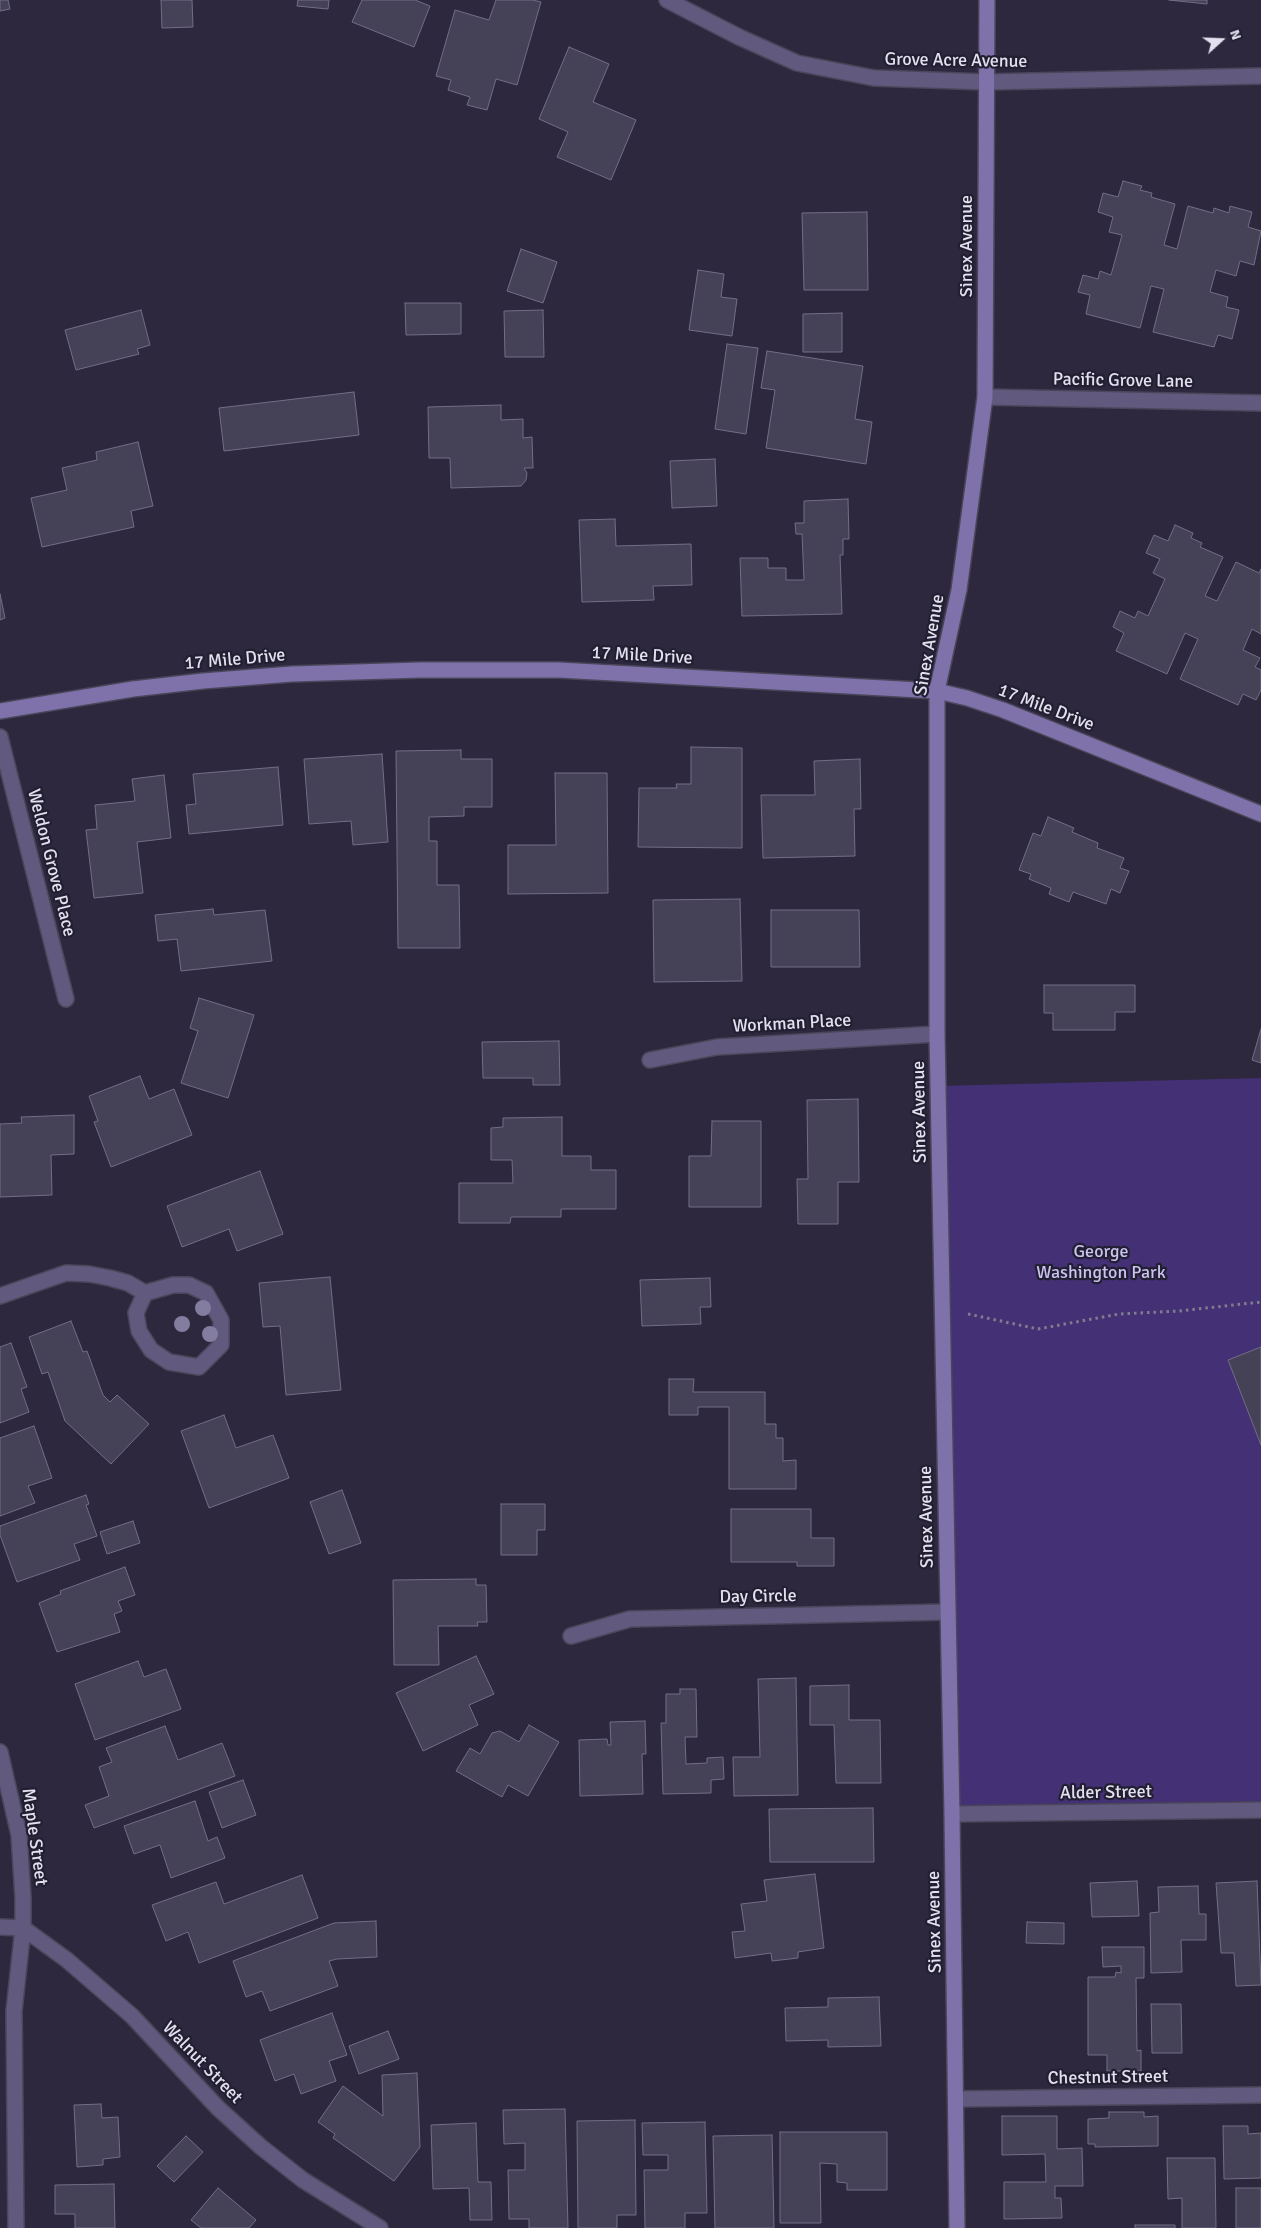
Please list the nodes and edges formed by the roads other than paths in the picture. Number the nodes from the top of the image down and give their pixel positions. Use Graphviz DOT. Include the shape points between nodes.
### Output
graph roads {
  1 [pos="667,0"];
  2 [pos="987,0"];
  3 [pos="1261,76"];
  4 [pos="986,82"];
  5 [pos="985,397"];
  6 [pos="1261,403"];
  7 [pos="937,691"];
  8 [pos="0,711"];
  9 [pos="0,737"];
  10 [pos="1261,814"];
  11 [pos="66,999"];
  12 [pos="937,1034"];
  13 [pos="650,1060"];
  14 [pos="145,1293"];
  15 [pos="0,1296"];
  16 [pos="947,1612"];
  17 [pos="571,1636"];
  18 [pos="0,1752"];
  19 [pos="1261,1810"];
  20 [pos="952,1814"];
  21 [pos="0,1928"];
  22 [pos="23,1928"];
  23 [pos="1261,2095"];
  24 [pos="956,2099"];
  25 [pos="16,2228"];
  26 [pos="380,2228"];
  27 [pos="957,2228"];
  1 -- 4 [label="street, Grove Acre Avenue" via="797,63 874,78"];
  2 -- 4 [label="street, Sinex Avenue"];
  3 -- 4 [label="street, Grove Acre Avenue"];
  4 -- 5 [label="street, Sinex Avenue"];
  5 -- 6 [label="street, Pacific Grove Lane"];
  5 -- 7 [label="street, Sinex Avenue" via="959,590"];
  7 -- 8 [label="street, 17 Mile Drive" via="559,670 420,670 292,674 194,682"];
  7 -- 10 [label="street, 17 Mile Drive" via="1004,710"];
  7 -- 12 [label="street, Sinex Avenue"];
  9 -- 11 [label="street, Weldon Grove Place"];
  12 -- 13 [label="street, Workman Place" via="718,1047"];
  12 -- 16 [label="street, Sinex Avenue"];
  14 -- 14 [label="street" via="136,1313 139,1331 151,1350 168,1362 199,1367 221,1345 221,1320 206,1293 189,1285"];
  14 -- 15 [label="street" via="110,1278 66,1273"];
  16 -- 17 [label="street, Day Circle" via="630,1619"];
  16 -- 20 [label="street, Sinex Avenue"];
  18 -- 22 [label="street, Maple Street" via="18,1835"];
  19 -- 20 [label="street, Alder Street"];
  20 -- 24 [label="street, Sinex Avenue"];
  21 -- 22 [label="street"];
  22 -- 25 [label="street, Maple Street" via="14,2011"];
  22 -- 26 [label="street, Walnut Street" via="126,2010 218,2108 261,2147 303,2180"];
  23 -- 24 [label="street, Chestnut Street"];
  24 -- 27 [label="street, Sinex Avenue"];
}
